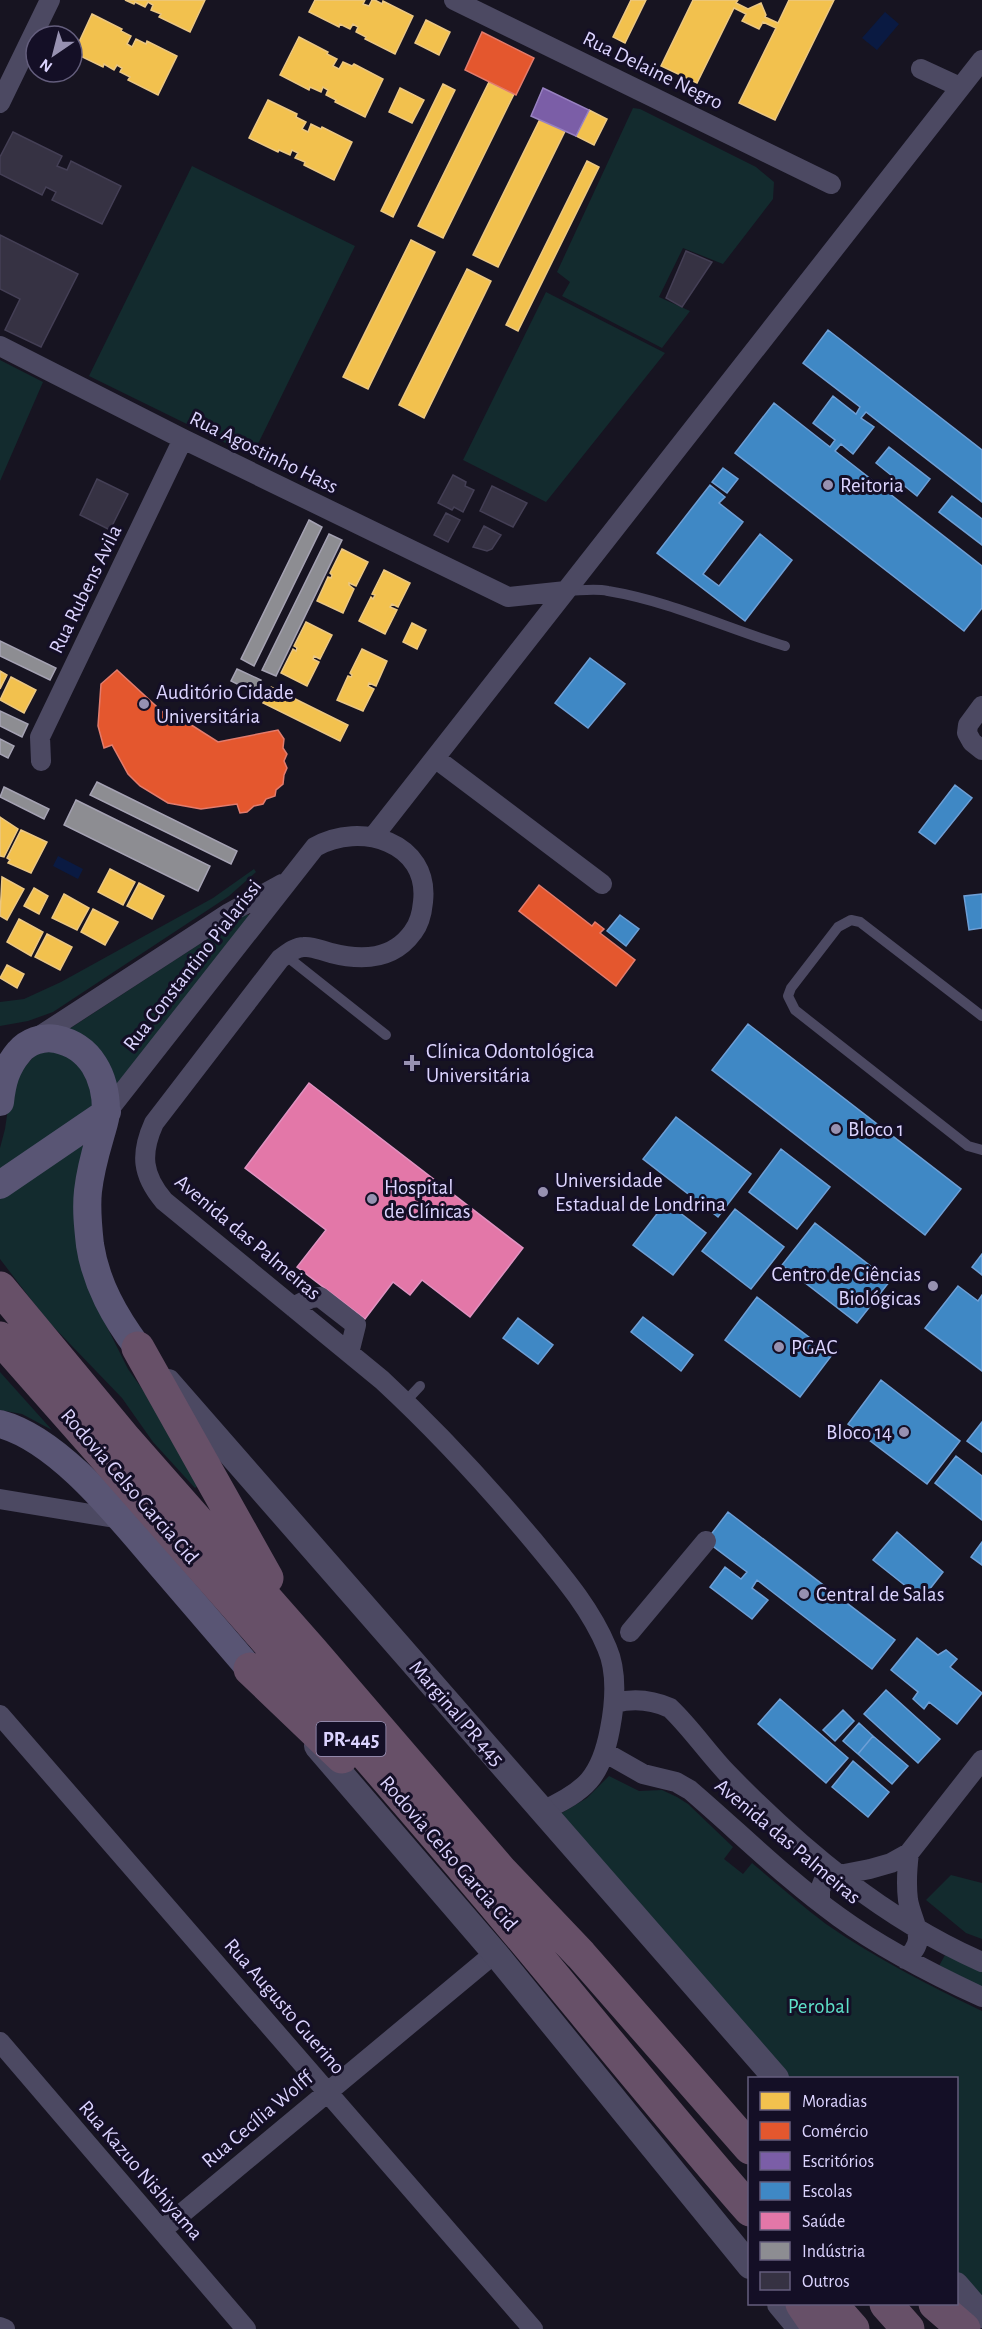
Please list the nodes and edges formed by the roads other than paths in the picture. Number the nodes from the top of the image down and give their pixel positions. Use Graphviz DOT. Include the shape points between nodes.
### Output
graph roads {
  1 [pos="50,0"];
  2 [pos="454,0"];
  3 [pos="982,60"];
  4 [pos="921,69"];
  5 [pos="960,87"];
  6 [pos="0,103"];
  7 [pos="831,184"];
  8 [pos="0,346"];
  9 [pos="183,439"];
  10 [pos="566,591"];
  11 [pos="784,646"];
  12 [pos="982,706"];
  13 [pos="982,750"];
  14 [pos="435,758"];
  15 [pos="41,761"];
  16 [pos="373,837"];
  17 [pos="289,880"];
  18 [pos="602,884"];
  19 [pos="285,956"];
  20 [pos="982,1016"];
  21 [pos="386,1035"];
  22 [pos="0,1042"];
  23 [pos="28,1043"];
  24 [pos="0,1102"];
  25 [pos="107,1112"];
  26 [pos="982,1150"];
  27 [pos="0,1185"];
  28 [pos="0,1288"];
  29 [pos="0,1338"];
  30 [pos="138,1348"];
  31 [pos="420,1386"];
  32 [pos="405,1402"];
  33 [pos="0,1424"];
  34 [pos="0,1499"];
  35 [pos="121,1519"];
  36 [pos="706,1541"];
  37 [pos="630,1632"];
  38 [pos="312,1651"];
  39 [pos="250,1669"];
  40 [pos="615,1703"];
  41 [pos="0,1715"];
  42 [pos="606,1753"];
  43 [pos="982,1760"];
  44 [pos="542,1811"];
  45 [pos="909,1853"];
  46 [pos="837,1874"];
  47 [pos="486,1895"];
  48 [pos="820,1902"];
  49 [pos="917,1929"];
  50 [pos="495,1953"];
  51 [pos="581,1955"];
  52 [pos="905,1959"];
  53 [pos="982,1962"];
  54 [pos="982,1997"];
  55 [pos="0,2042"];
  56 [pos="774,2077"];
  57 [pos="328,2092"];
  58 [pos="748,2126"];
  59 [pos="694,2146"];
  60 [pos="748,2146"];
  61 [pos="748,2208"];
  62 [pos="748,2224"];
  63 [pos="162,2230"];
  64 [pos="748,2264"];
  65 [pos="958,2287"];
  66 [pos="781,2305"];
  67 [pos="803,2305"];
  68 [pos="832,2305"];
  69 [pos="887,2305"];
  70 [pos="936,2305"];
  71 [pos="982,2315"];
  72 [pos="0,2327"];
  73 [pos="5,2329"];
  74 [pos="246,2329"];
  75 [pos="533,2329"];
  76 [pos="801,2329"];
  77 [pos="819,2329"];
  78 [pos="853,2329"];
  79 [pos="908,2329"];
  80 [pos="964,2329"];
  1 -- 6 [label="street"];
  2 -- 7 [label="street, Rua Delaine Negro"];
  3 -- 5 [label="street"];
  4 -- 5 [label="street"];
  5 -- 10 [label="street"];
  8 -- 9 [label="street, Rua Agostinho Hass"];
  9 -- 10 [label="street, Rua Agostinho Hass" via="508,597"];
  9 -- 15 [label="street, Rua Rubens Avila" via="40,737"];
  10 -- 11 [label="lane" via="606,590 696,614"];
  10 -- 14 [label="street"];
  12 -- 13 [label="street" via="967,733"];
  14 -- 16 [label="street"];
  14 -- 18 [label="street"];
  16 -- 17 [label="street, Rua Constantino Pialarissi" via="327,840 315,847"];
  16 -- 19 [label="street" via="406,852 419,871 424,896 422,916 415,931 404,944 386,955 350,958 306,946"];
  17 -- 23 [label="street" via="230,913"];
  17 -- 25 [label="street, Rua Constantino Pialarissi"];
  19 -- 21 [label="lane"];
  19 -- 32 [label="street, Avenida das Palmeiras" via="154,1123 145,1161 147,1175 164,1201 293,1307 320,1297 356,1325 349,1353"];
  20 -- 26 [label="lane" via="860,922 851,920 838,927 790,988 788,996 795,1010 968,1146"];
  22 -- 23 [label="main road"];
  23 -- 24 [label="main road" via="4,1076"];
  23 -- 25 [label="main road" via="57,1039 86,1053 102,1080"];
  25 -- 27 [label="main road"];
  25 -- 30 [label="main road" via="88,1190 91,1248 107,1299"];
  28 -- 38 [label="highway, Rodovia Celso Garcia Cid / PR-445" via="126,1440"];
  29 -- 47 [label="highway, Rodovia Celso Garcia Cid / PR-445"];
  30 -- 38 [label="highway" via="252,1553"];
  30 -- 44 [label="street, Marginal PR 445"];
  31 -- 32 [label="lane"];
  32 -- 40 [label="street" via="453,1448 572,1586 608,1648"];
  33 -- 35 [label="main road, PR-445" via="27,1435 55,1454"];
  34 -- 35 [label="street"];
  35 -- 39 [label="main road, PR-445"];
  36 -- 37 [label="street"];
  38 -- 51 [label="highway, Rodovia Celso Garcia Cid / PR-445" via="502,1872"];
  39 -- 47 [label="highway"];
  39 -- 50 [label="street, PR-445"];
  40 -- 42 [label="street"];
  40 -- 46 [label="street, Avenida das Palmeiras" via="647,1701 670,1708 725,1772"];
  41 -- 57 [label="street, Rua Augusto Guerino"];
  42 -- 44 [label="street" via="592,1778 579,1791"];
  42 -- 48 [label="street, Avenida das Palmeiras" via="643,1774 676,1782 690,1790 777,1869"];
  43 -- 45 [label="street"];
  44 -- 56 [label="street, Marginal PR 445"];
  45 -- 46 [label="street" via="891,1863"];
  45 -- 49 [label="street" via="906,1888"];
  46 -- 48 [label="street" via="824,1882"];
  46 -- 49 [label="street, Avenida das Palmeiras"];
  47 -- 59 [label="highway, Rodovia Celso Garcia Cid / PR-445"];
  48 -- 52 [label="street, Avenida das Palmeiras"];
  49 -- 52 [label="street" via="917,1945"];
  49 -- 53 [label="street, Avenida das Palmeiras"];
  50 -- 57 [label="street, Rua Cecília Wolff"];
  50 -- 64 [label="street, PR-445"];
  51 -- 58 [label="highway"];
  51 -- 60 [label="highway, Rodovia Celso Garcia Cid / PR-445"];
  52 -- 54 [label="street, Avenida das Palmeiras"];
  55 -- 63 [label="street, Rua Kazuo Nishiyama"];
  57 -- 63 [label="street, Rua Cecília Wolff"];
  57 -- 75 [label="street, Rua Augusto Guerino"];
  59 -- 61 [label="highway, Rodovia Celso Garcia Cid / PR-445"];
  59 -- 62 [label="highway"];
  63 -- 74 [label="street, Rua Kazuo Nishiyama"];
  65 -- 71 [label="street"];
  66 -- 76 [label="street"];
  67 -- 77 [label="highway"];
  68 -- 78 [label="highway"];
  69 -- 79 [label="highway"];
  70 -- 80 [label="highway"];
  72 -- 73 [label="street"];
}
